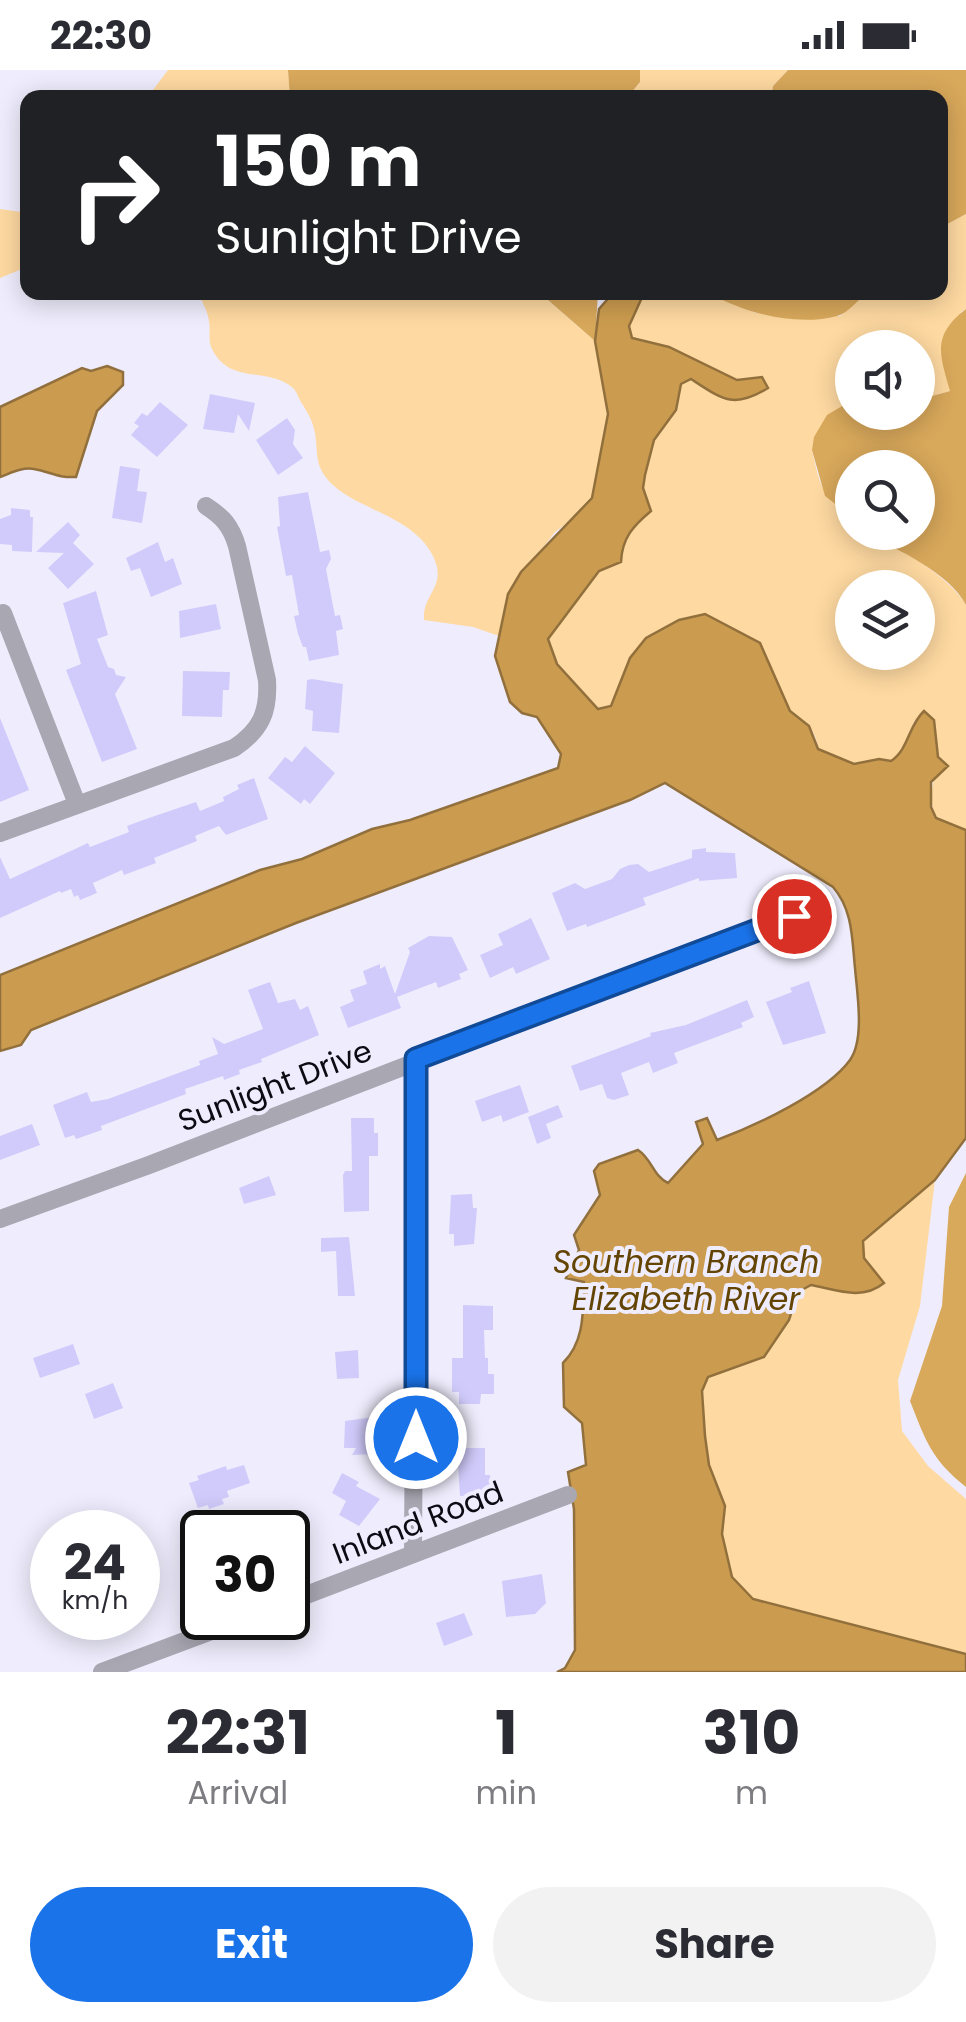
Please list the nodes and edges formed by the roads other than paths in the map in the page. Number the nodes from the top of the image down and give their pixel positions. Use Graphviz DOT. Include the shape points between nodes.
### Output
graph roads {
  1 [pos="206,506"];
  2 [pos="3,613"];
  3 [pos="76,804"];
  4 [pos="0,833"];
  5 [pos="794,916"];
  6 [pos="416,1059"];
  7 [pos="0,1219"];
  8 [pos="568,1495"];
  9 [pos="413,1554"];
  10 [pos="310,1594"];
  11 [pos="187,1640"];
  12 [pos="102,1672"];
  1 -- 3 [label="street" via="222,516 238,546 267,680 263,720 234,748"];
  2 -- 3 [label="street"];
  3 -- 4 [label="street"];
  5 -- 6 [label="street, Sunlight Drive"];
  6 -- 7 [label="street, Sunlight Drive"];
  6 -- 9 [label="street"];
  8 -- 9 [label="street, Inland Road"];
  9 -- 10 [label="street, Inland Road"];
  11 -- 12 [label="street"];
}
